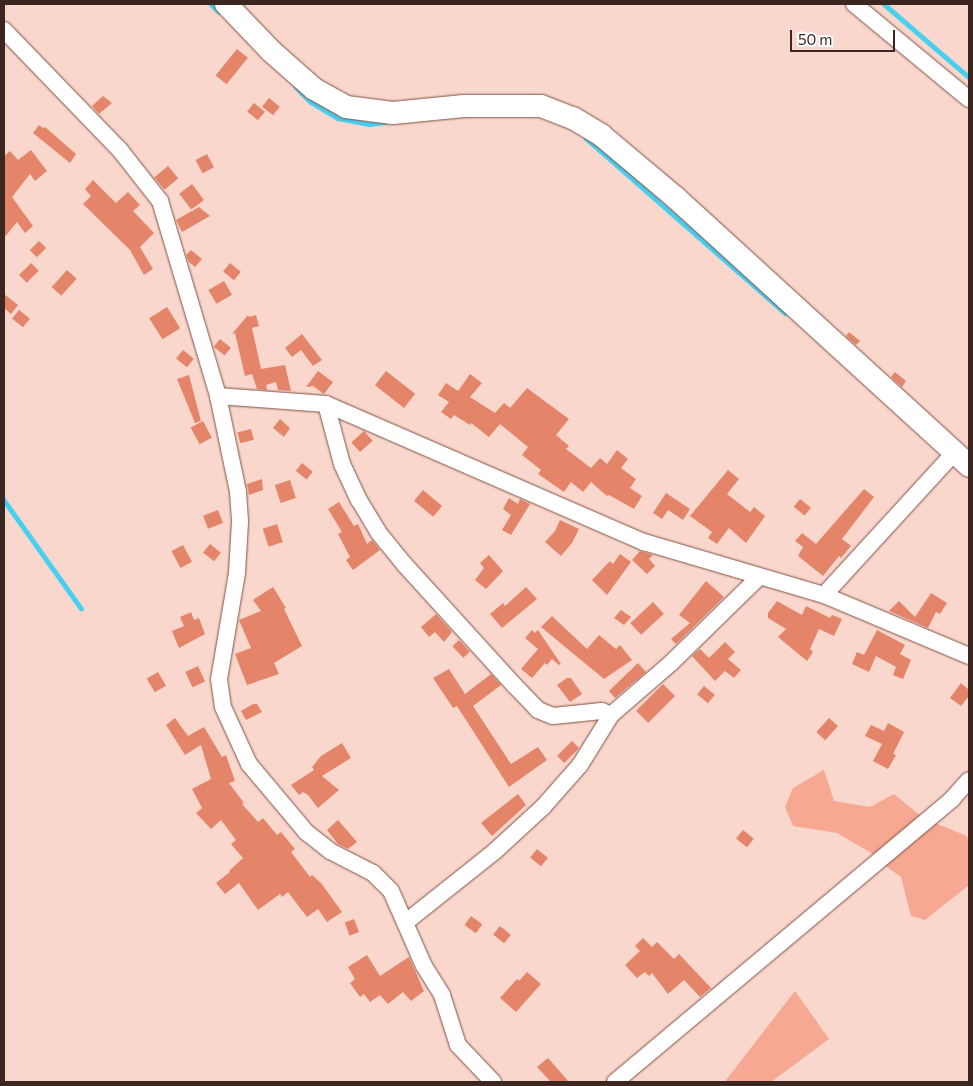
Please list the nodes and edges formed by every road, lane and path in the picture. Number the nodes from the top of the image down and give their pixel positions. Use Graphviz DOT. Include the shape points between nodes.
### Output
graph roads {
  1 [pos="226,4"];
  2 [pos="854,4"];
  3 [pos="4,30"];
  4 [pos="969,99"];
  5 [pos="218,396"];
  6 [pos="326,404"];
  7 [pos="962,459"];
  8 [pos="760,576"];
  9 [pos="824,595"];
  10 [pos="969,656"];
  11 [pos="611,714"];
  12 [pos="969,780"];
  13 [pos="406,922"];
  14 [pos="494,1082"];
  15 [pos="615,1082"];
  1 -- 7 [label="street" via="307,83 346,107 393,113 464,106 541,106 573,118 601,136 676,198"];
  2 -- 4 [label="street"];
  3 -- 5 [label="street" via="120,150 160,201"];
  5 -- 6 [label="street"];
  5 -- 13 [label="street" via="238,492 240,522 237,573 218,679 223,707 249,764 269,790 306,832 330,851 373,873 391,891"];
  6 -- 8 [label="street" via="644,542"];
  6 -- 11 [label="street" via="342,464 378,532 514,685 538,710 552,716 602,711"];
  7 -- 9 [label="street"];
  8 -- 9 [label="street"];
  8 -- 11 [label="street" via="671,663"];
  9 -- 10 [label="street"];
  11 -- 13 [label="street" via="561,789 494,852"];
  12 -- 15 [label="street" via="952,799"];
  13 -- 14 [label="street" via="424,966 442,995 458,1045"];
}
